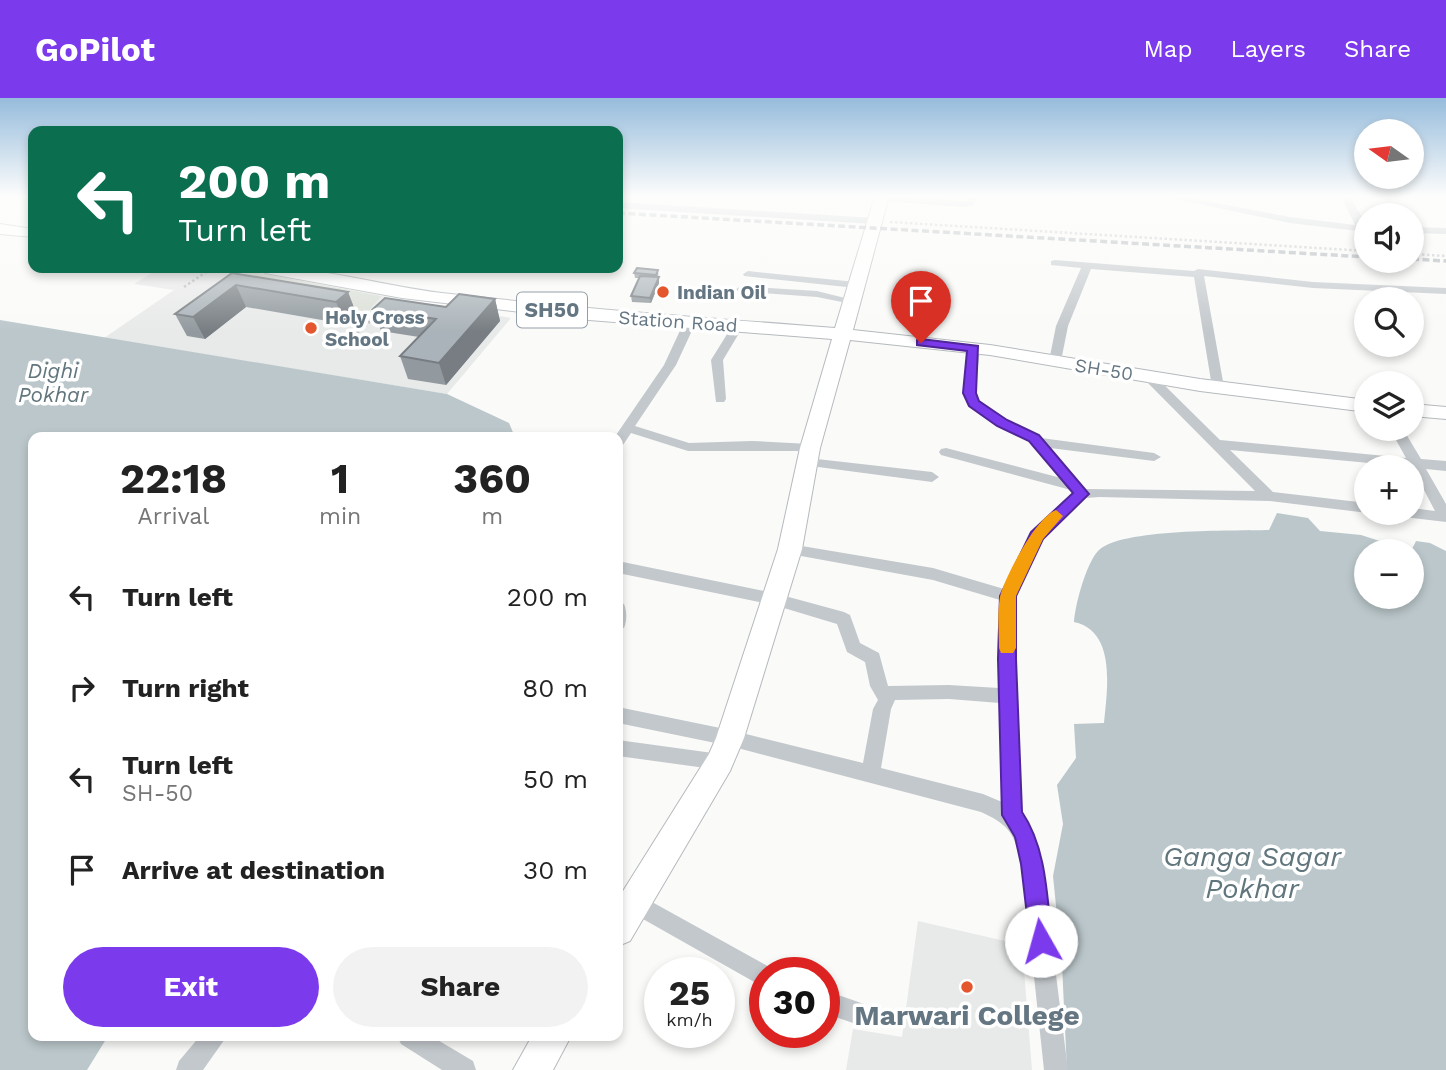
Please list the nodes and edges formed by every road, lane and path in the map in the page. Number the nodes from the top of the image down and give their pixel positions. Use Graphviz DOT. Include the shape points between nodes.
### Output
graph roads {
  1 [pos="869,241"];
  2 [pos="1150,241"];
  3 [pos="1354,250"];
  4 [pos="1424,255"];
  5 [pos="1446,256"];
  6 [pos="1055,264"];
  7 [pos="1087,266"];
  8 [pos="205,273"];
  9 [pos="292,273"];
  10 [pos="748,274"];
  11 [pos="1196,274"];
  12 [pos="184,287"];
  13 [pos="741,289"];
  14 [pos="1446,291"];
  15 [pos="402,293"];
  16 [pos="854,293"];
  17 [pos="690,322"];
  18 [pos="738,325"];
  19 [pos="357,333"];
  20 [pos="842,334"];
  21 [pos="974,348"];
  22 [pos="1055,361"];
  23 [pos="1148,376"];
  24 [pos="1218,387"];
  25 [pos="720,399"];
  26 [pos="1354,404"];
  27 [pos="1424,411"];
  28 [pos="1446,413"];
  29 [pos="628,428"];
  30 [pos="623,435"];
  31 [pos="1038,442"];
  32 [pos="1217,444"];
  33 [pos="946,452"];
  34 [pos="809,455"];
  35 [pos="1154,457"];
  36 [pos="1354,459"];
  37 [pos="1424,464"];
  38 [pos="1446,466"];
  39 [pos="932,477"];
  40 [pos="1424,477"];
  41 [pos="1079,491"];
  42 [pos="1269,496"];
  43 [pos="1354,506"];
  44 [pos="1424,515"];
  45 [pos="1446,517"];
  46 [pos="790,549"];
  47 [pos="623,569"];
  48 [pos="1008,596"];
  49 [pos="774,600"];
  50 [pos="1008,696"];
  51 [pos="886,698"];
  52 [pos="623,717"];
  53 [pos="623,748"];
  54 [pos="725,750"];
  55 [pos="870,774"];
  56 [pos="1012,815"];
  57 [pos="634,903"];
  58 [pos="623,921"];
  59 [pos="749,968"];
  60 [pos="840,1006"];
  61 [pos="856,1012"];
  62 [pos="211,1041"];
  63 [pos="417,1041"];
  64 [pos="550,1041"];
  65 [pos="188,1070"];
  66 [pos="464,1070"];
  67 [pos="532,1070"];
  68 [pos="1056,1070"];
  1 -- 16 [label="main road"];
  2 -- 3 [label="path"];
  4 -- 5 [label="path"];
  6 -- 7 [label="street"];
  7 -- 11 [label="street"];
  7 -- 22 [label="street" via="1062,326"];
  8 -- 12 [label="path"];
  9 -- 15 [label="main road, Station Road / SH50"];
  10 -- 16 [label="street"];
  11 -- 14 [label="street"];
  11 -- 24 [label="street"];
  13 -- 16 [label="street"];
  15 -- 17 [label="main road, Station Road / SH50"];
  15 -- 19 [label="path"];
  16 -- 20 [label="main road"];
  17 -- 18 [label="main road, Station Road / SH50"];
  17 -- 29 [label="street" via="670,365"];
  18 -- 20 [label="main road, Station Road / SH50"];
  18 -- 25 [label="street" via="717,360"];
  20 -- 21 [label="main road, SH-50"];
  20 -- 34 [label="main road"];
  21 -- 22 [label="main road, SH-50"];
  21 -- 31 [label="street" via="969,393 974,403"];
  22 -- 23 [label="main road, SH-50"];
  23 -- 24 [label="main road, SH-50"];
  23 -- 32 [label="street"];
  24 -- 26 [label="main road, SH-50"];
  27 -- 28 [label="main road"];
  29 -- 30 [label="street"];
  29 -- 34 [label="street" via="688,447 752,445"];
  31 -- 35 [label="street"];
  31 -- 41 [label="street"];
  32 -- 36 [label="street"];
  32 -- 42 [label="street"];
  33 -- 41 [label="street"];
  34 -- 39 [label="street"];
  34 -- 46 [label="main road"];
  37 -- 38 [label="street"];
  40 -- 45 [label="street"];
  41 -- 42 [label="street"];
  41 -- 48 [label="street" via="1037,536"];
  42 -- 43 [label="street"];
  44 -- 45 [label="street"];
  46 -- 48 [label="street" via="933,575"];
  46 -- 49 [label="main road"];
  47 -- 49 [label="street"];
  48 -- 50 [label="street"];
  49 -- 51 [label="street" via="844,620 853,647 873,658"];
  49 -- 54 [label="main road"];
  50 -- 51 [label="street" via="896,692"];
  50 -- 56 [label="street"];
  51 -- 55 [label="street"];
  52 -- 54 [label="street"];
  53 -- 54 [label="street"];
  54 -- 55 [label="street"];
  54 -- 57 [label="main road"];
  55 -- 56 [label="street"];
  56 -- 68 [label="street" via="1025,834 1032,864"];
  57 -- 58 [label="main road"];
  57 -- 59 [label="street"];
  60 -- 61 [label="street"];
  62 -- 65 [label="street"];
  63 -- 66 [label="street"];
  64 -- 67 [label="main road"];
}
